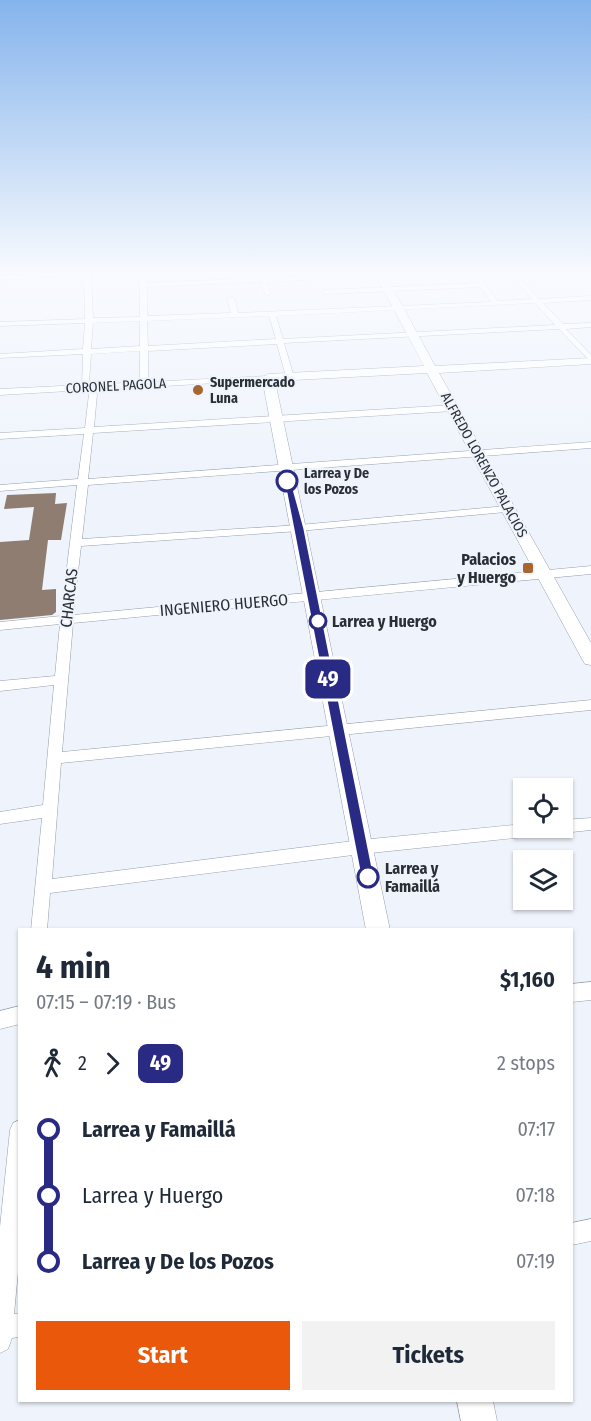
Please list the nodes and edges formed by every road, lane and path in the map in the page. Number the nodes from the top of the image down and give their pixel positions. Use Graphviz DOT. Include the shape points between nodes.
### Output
graph roads {
  1 [pos="88,336"];
  2 [pos="144,336"];
  3 [pos="279,336"];
  4 [pos="391,336"];
  5 [pos="414,336"];
  6 [pos="569,336"];
  7 [pos="281,343"];
  8 [pos="143,349"];
  9 [pos="87,352"];
  10 [pos="0,356"];
  11 [pos="591,361"];
  12 [pos="431,368"];
  13 [pos="290,376"];
  14 [pos="268,378"];
  15 [pos="144,384"];
  16 [pos="89,388"];
  17 [pos="0,392"];
  18 [pos="453,408"];
  19 [pos="276,418"];
  20 [pos="88,430"];
  21 [pos="0,436"];
  22 [pos="591,445"];
  23 [pos="476,453"];
  24 [pos="284,470"];
  25 [pos="82,482"];
  26 [pos="0,488"];
  27 [pos="506,509"];
  28 [pos="299,528"];
  29 [pos="75,543"];
  30 [pos="591,570"];
  31 [pos="545,574"];
  32 [pos="312,597"];
  33 [pos="67,619"];
  34 [pos="0,626"];
  35 [pos="591,659"];
  36 [pos="61,680"];
  37 [pos="0,686"];
  38 [pos="591,705"];
  39 [pos="338,731"];
  40 [pos="55,758"];
  41 [pos="50,810"];
  42 [pos="0,818"];
  43 [pos="591,824"];
  44 [pos="573,826"];
  45 [pos="513,832"];
  46 [pos="361,847"];
  47 [pos="43,887"];
  48 [pos="39,928"];
  49 [pos="378,928"];
  50 [pos="591,991"];
  51 [pos="573,993"];
  52 [pos="18,1016"];
  53 [pos="0,1020"];
  54 [pos="18,1147"];
  55 [pos="591,1230"];
  56 [pos="573,1234"];
  57 [pos="3,1273"];
  58 [pos="7,1331"];
  59 [pos="475,1402"];
  60 [pos="479,1421"];
  1 -- 9 [label="street, CHARCAS"];
  2 -- 8 [label="street"];
  3 -- 7 [label="street"];
  4 -- 7 [label="street"];
  5 -- 12 [label="street, ALFREDO LORENZO PALACIOS"];
  6 -- 11 [label="street"];
  7 -- 8 [label="street"];
  7 -- 13 [label="street"];
  8 -- 9 [label="street"];
  8 -- 15 [label="street"];
  9 -- 10 [label="street"];
  9 -- 16 [label="street, CHARCAS" via="85,383"];
  11 -- 12 [label="street, CORONEL PAGOLA"];
  12 -- 13 [label="street, CORONEL PAGOLA"];
  12 -- 18 [label="street, ALFREDO LORENZO PALACIOS"];
  13 -- 14 [label="street, CORONEL PAGOLA"];
  14 -- 15 [label="street, CORONEL PAGOLA"];
  14 -- 19 [label="street"];
  15 -- 16 [label="street, CORONEL PAGOLA"];
  16 -- 17 [label="street, CORONEL PAGOLA"];
  16 -- 20 [label="street, CHARCAS" via="93,394"];
  18 -- 19 [label="street"];
  18 -- 23 [label="street, ALFREDO LORENZO PALACIOS"];
  19 -- 20 [label="street"];
  19 -- 24 [label="street"];
  20 -- 21 [label="street"];
  20 -- 25 [label="street, CHARCAS"];
  22 -- 23 [label="street"];
  23 -- 24 [label="street"];
  23 -- 27 [label="street, ALFREDO LORENZO PALACIOS"];
  24 -- 25 [label="street"];
  24 -- 28 [label="street"];
  25 -- 26 [label="street"];
  25 -- 29 [label="street, CHARCAS"];
  27 -- 28 [label="street"];
  27 -- 31 [label="street, ALFREDO LORENZO PALACIOS"];
  28 -- 29 [label="street"];
  28 -- 32 [label="street"];
  29 -- 33 [label="street, CHARCAS"];
  30 -- 31 [label="street, INGENIERO HUERGO"];
  31 -- 32 [label="street, INGENIERO HUERGO"];
  31 -- 35 [label="street, ALFREDO LORENZO PALACIOS"];
  32 -- 33 [label="street, INGENIERO HUERGO"];
  32 -- 39 [label="street"];
  33 -- 34 [label="street, INGENIERO HUERGO"];
  33 -- 36 [label="street, CHARCAS"];
  36 -- 37 [label="street"];
  36 -- 40 [label="street, CHARCAS"];
  38 -- 39 [label="street"];
  39 -- 40 [label="street"];
  39 -- 46 [label="street"];
  40 -- 41 [label="street, CHARCAS"];
  41 -- 42 [label="street"];
  41 -- 47 [label="street, CHARCAS"];
  43 -- 44 [label="street"];
  45 -- 46 [label="street"];
  46 -- 47 [label="street"];
  46 -- 49 [label="street"];
  47 -- 48 [label="street, CHARCAS"];
  50 -- 51 [label="street"];
  52 -- 53 [label="street"];
  54 -- 57 [label="street"];
  55 -- 56 [label="street"];
  57 -- 58 [label="street"];
  59 -- 60 [label="street"];
}
